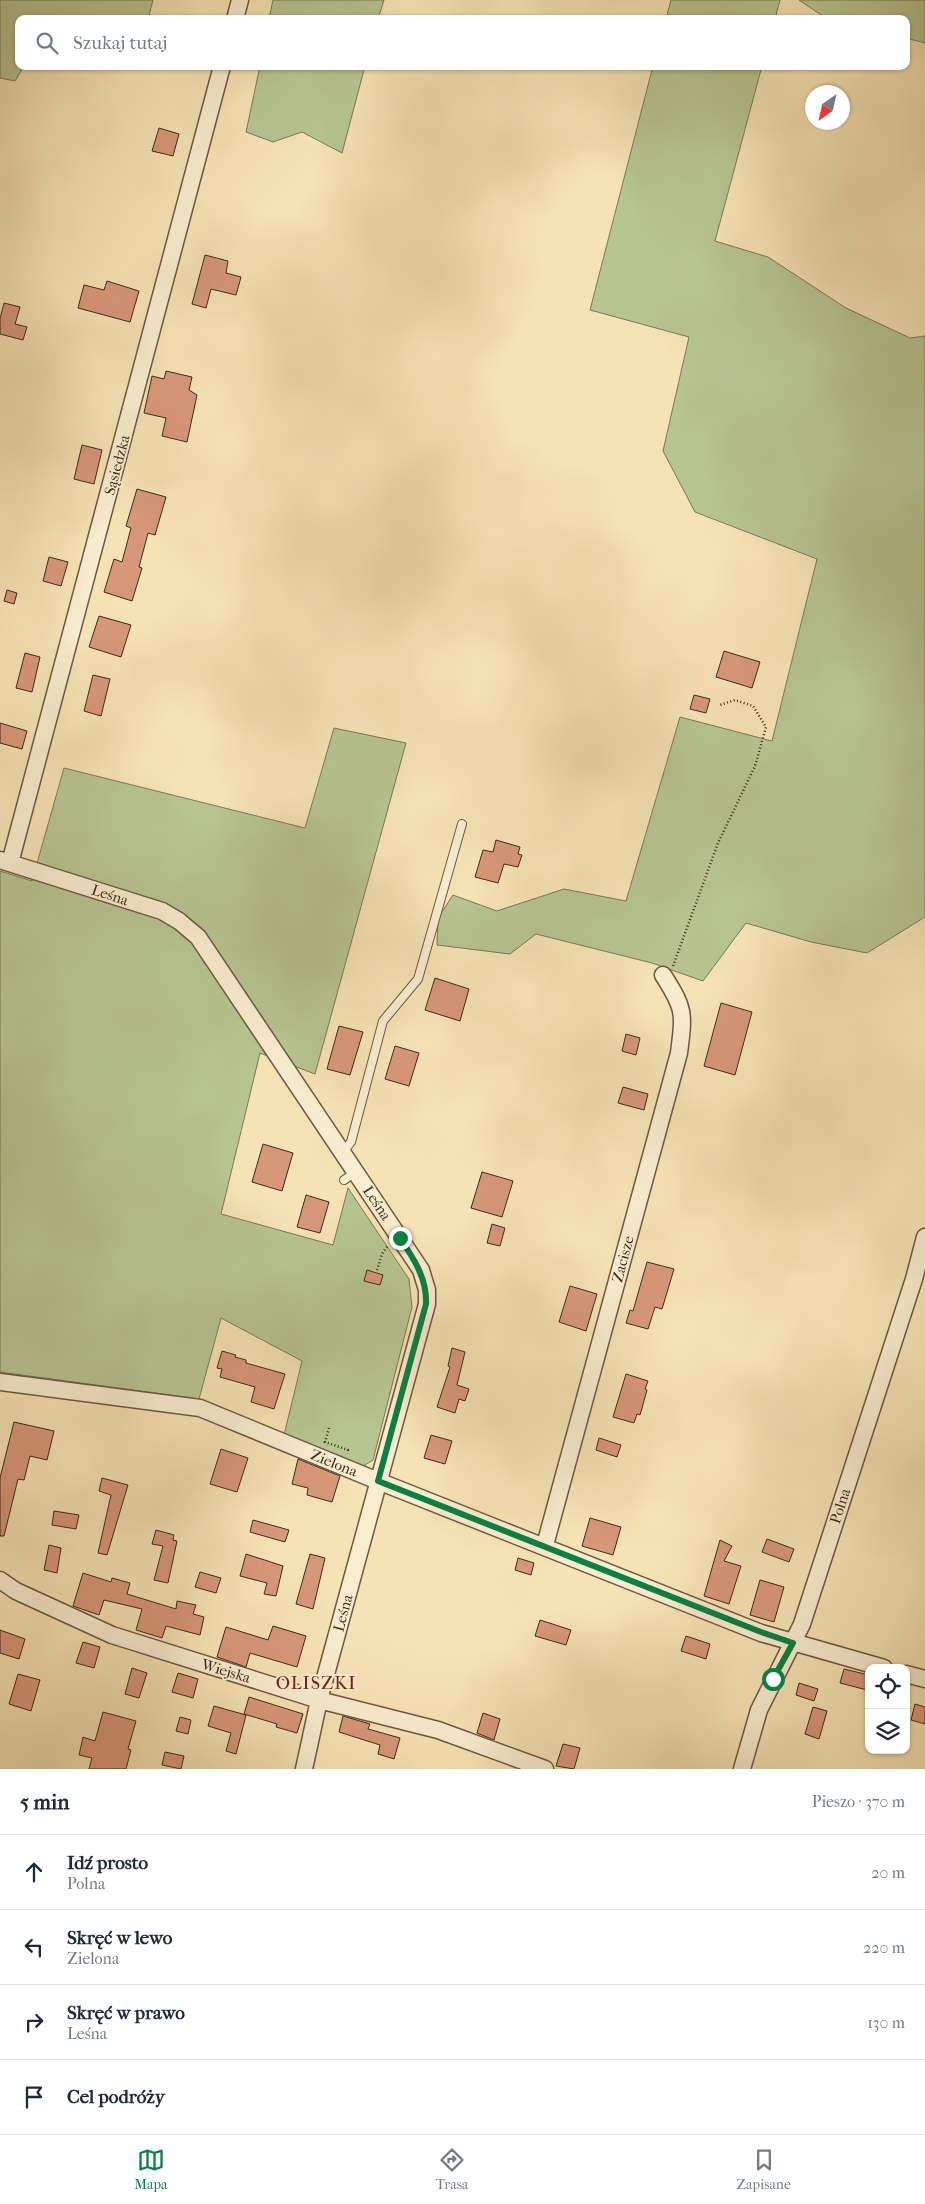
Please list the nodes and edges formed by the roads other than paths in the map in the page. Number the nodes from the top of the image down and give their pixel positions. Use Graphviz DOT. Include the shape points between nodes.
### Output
graph roads {
  1 [pos="240,0"];
  2 [pos="236,15"];
  3 [pos="221,70"];
  4 [pos="462,824"];
  5 [pos="5,861"];
  6 [pos="665,979"];
  7 [pos="343,1152"];
  8 [pos="925,1237"];
  9 [pos="0,1382"];
  10 [pos="378,1481"];
  11 [pos="545,1545"];
  12 [pos="0,1580"];
  13 [pos="793,1643"];
  14 [pos="869,1664"];
  15 [pos="910,1675"];
  16 [pos="925,1679"];
  17 [pos="319,1700"];
  18 [pos="304,1769"];
  19 [pos="545,1769"];
  20 [pos="742,1769"];
  1 -- 2 [label="street"];
  3 -- 5 [label="street, Sąsiedzka"];
  4 -- 7 [label="lane" via="418,979 383,1021 351,1142"];
  5 -- 7 [label="street, Leśna" via="162,911 180,921 198,937"];
  6 -- 11 [label="street, Zacisze" via="676,994 683,1016 679,1053"];
  7 -- 10 [label="street, Leśna" via="350,1176 400,1238 421,1270 427,1290 426,1304"];
  8 -- 13 [label="street, Polna" via="802,1624"];
  9 -- 10 [label="street, Zielona" via="200,1408"];
  10 -- 11 [label="street, Zielona"];
  10 -- 17 [label="street, Leśna"];
  11 -- 13 [label="street, Zielona"];
  12 -- 17 [label="street, Wiejska" via="112,1635"];
  13 -- 14 [label="street, Zielona"];
  13 -- 20 [label="street, Polna" via="759,1710"];
  15 -- 16 [label="street"];
  17 -- 18 [label="street, Leśna"];
  17 -- 19 [label="street, Wiejska" via="438,1730"];
}
